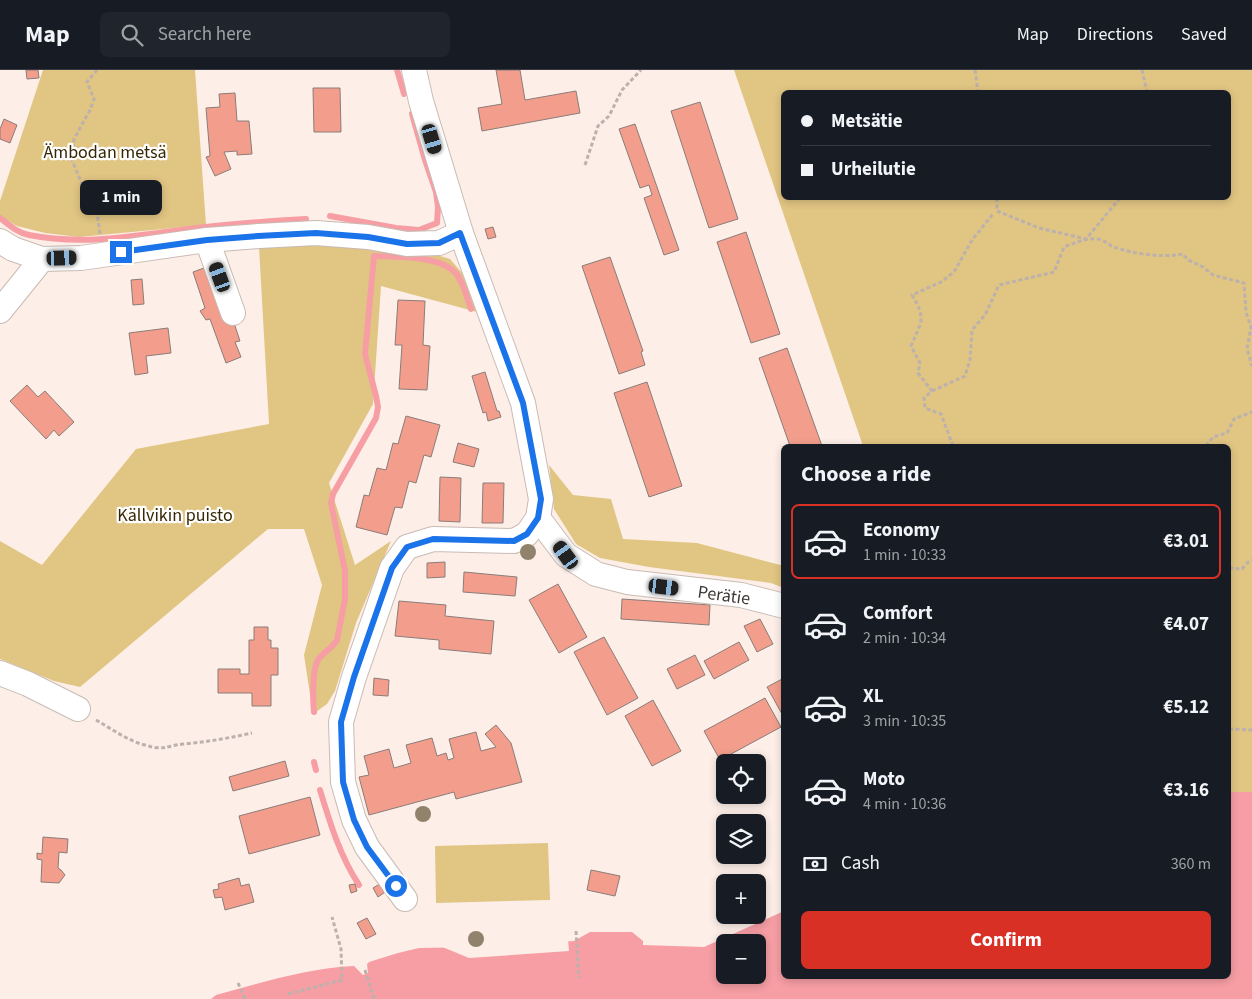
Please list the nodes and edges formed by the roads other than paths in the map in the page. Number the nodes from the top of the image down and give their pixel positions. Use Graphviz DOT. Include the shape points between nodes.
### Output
graph roads {
  1 [pos="414,70"];
  2 [pos="460,233"];
  3 [pos="207,240"];
  4 [pos="0,241"];
  5 [pos="42,259"];
  6 [pos="0,311"];
  7 [pos="233,313"];
  8 [pos="538,518"];
  9 [pos="781,605"];
  10 [pos="0,673"];
  11 [pos="78,709"];
  12 [pos="405,899"];
  1 -- 2 [label="street"];
  2 -- 3 [label="street" via="439,243 407,244 316,233"];
  2 -- 8 [label="street" via="523,403 541,499"];
  3 -- 5 [label="street" via="81,258"];
  3 -- 7 [label="street"];
  4 -- 5 [label="street"];
  5 -- 6 [label="street"];
  8 -- 9 [label="street, Perätie" via="566,555 596,574 627,582 740,595"];
  8 -- 12 [label="street" via="527,534 514,541 433,539 407,547 392,568 341,722 343,782 354,820 367,847"];
  10 -- 11 [label="street"];
}
